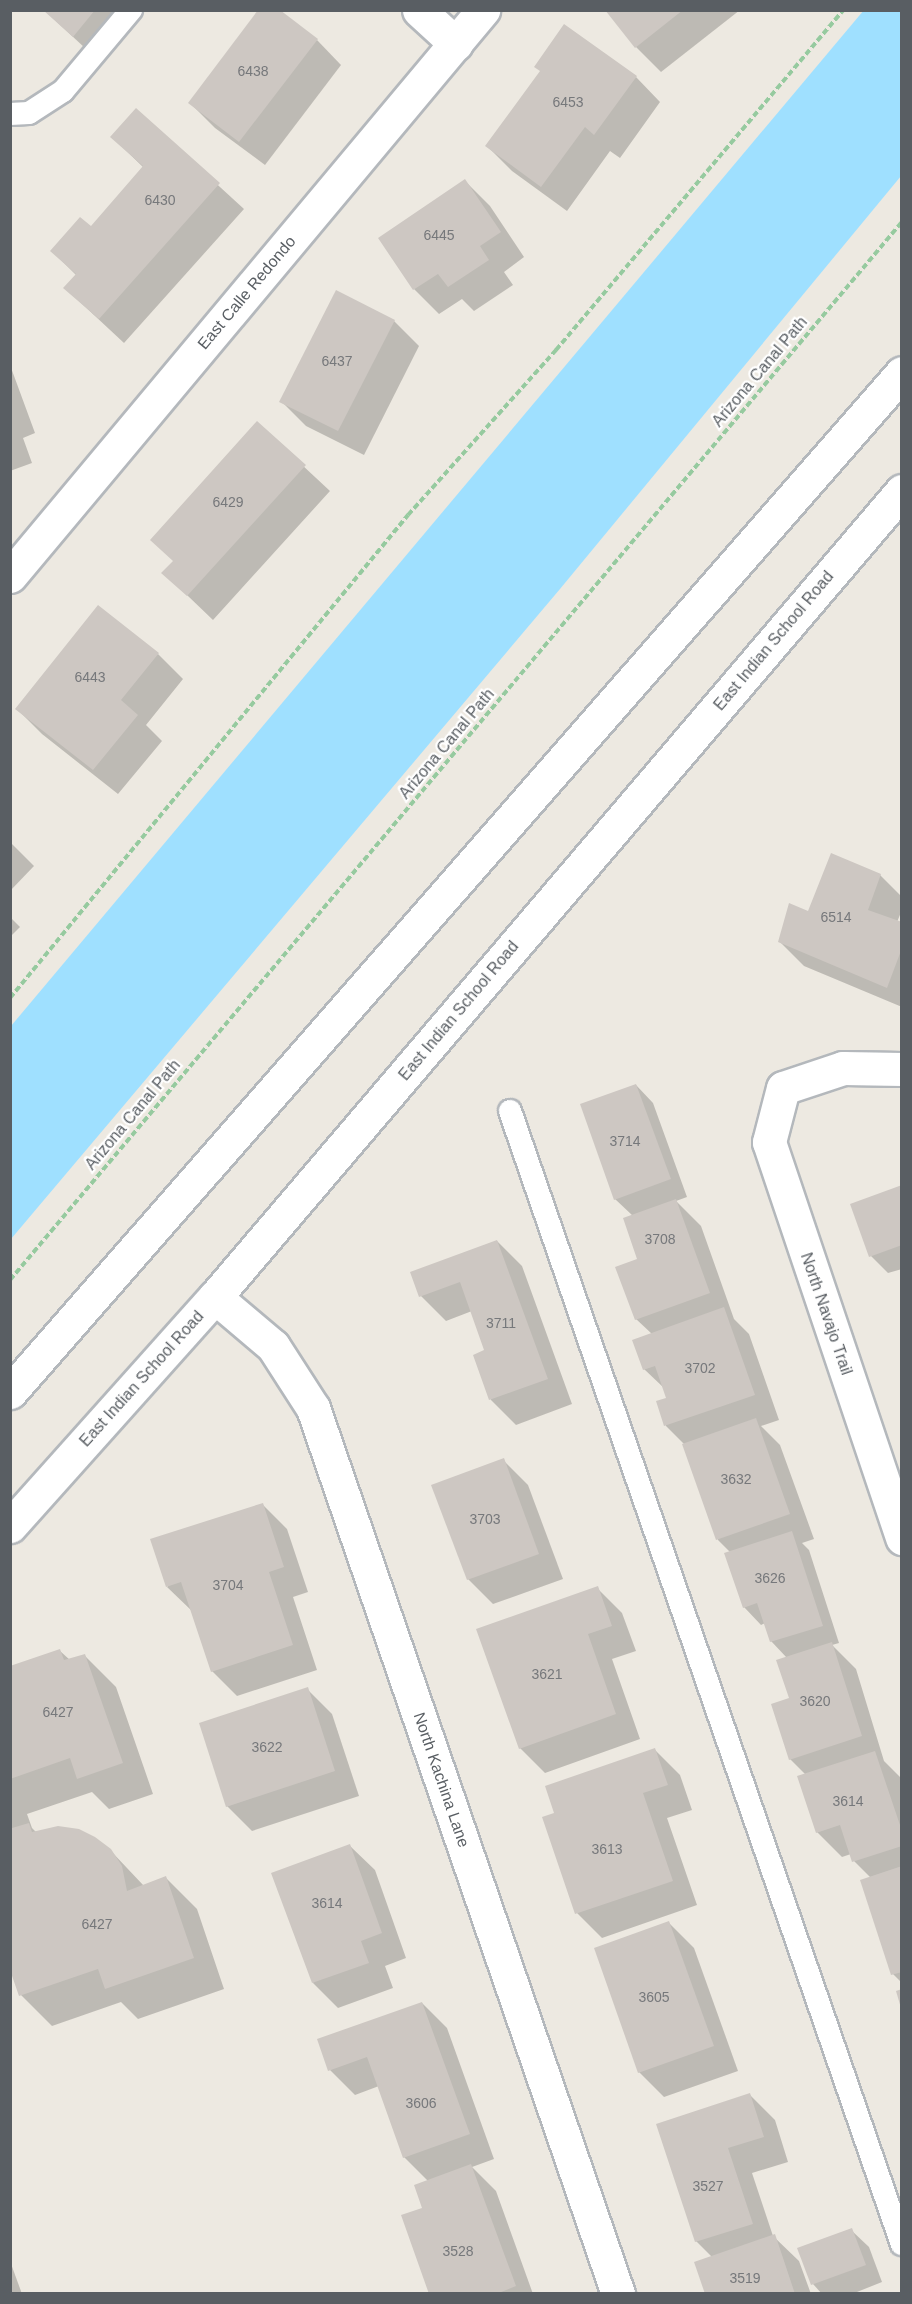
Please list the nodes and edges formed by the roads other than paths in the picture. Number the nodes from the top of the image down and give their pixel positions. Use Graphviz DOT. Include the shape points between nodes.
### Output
graph roads {
  1 [pos="131,10"];
  2 [pos="418,10"];
  3 [pos="483,10"];
  4 [pos="456,44"];
  5 [pos="10,114"];
  6 [pos="902,373"];
  7 [pos="902,491"];
  8 [pos="10,576"];
  9 [pos="902,1069"];
  10 [pos="510,1111"];
  11 [pos="215,1297"];
  12 [pos="10,1392"];
  13 [pos="10,1526"];
  14 [pos="902,1538"];
  15 [pos="902,2244"];
  16 [pos="618,2294"];
  1 -- 5 [label="lane" via="63,91 29,113"];
  2 -- 4 [label="main road"];
  3 -- 4 [label="main road, East Calle Redondo"];
  4 -- 8 [label="main road, East Calle Redondo"];
  6 -- 12 [label="main road"];
  7 -- 11 [label="main road, East Indian School Road"];
  9 -- 14 [label="main road, North Navajo Trail" via="843,1068 783,1088 769,1142"];
  10 -- 15 [label="lane"];
  11 -- 13 [label="main road, East Indian School Road"];
  11 -- 16 [label="main road, North Kachina Lane" via="273,1346 313,1408"];
}
